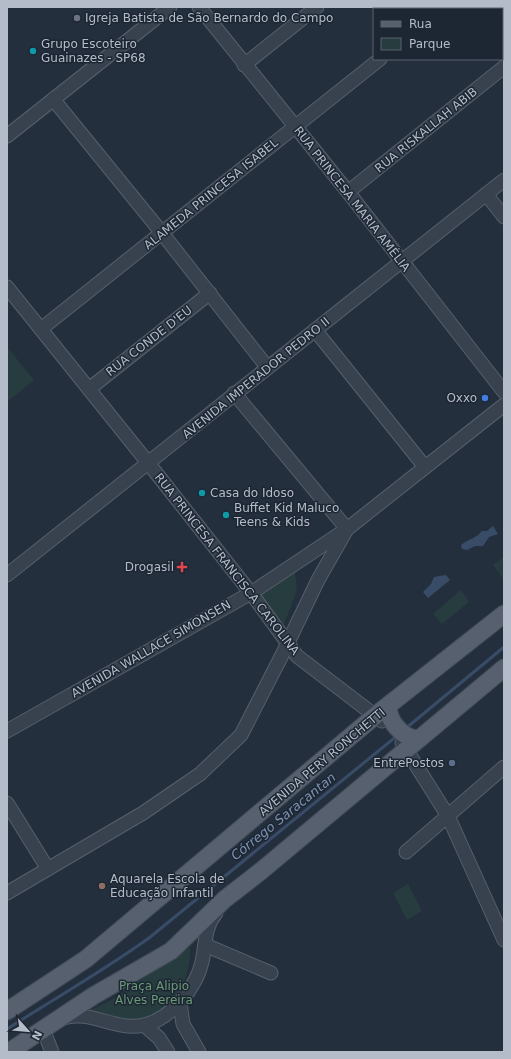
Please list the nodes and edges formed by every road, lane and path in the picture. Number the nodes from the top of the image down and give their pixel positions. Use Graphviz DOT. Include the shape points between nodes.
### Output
graph roads {
  1 [pos="170,7"];
  2 [pos="199,7"];
  3 [pos="317,7"];
  4 [pos="379,60"];
  5 [pos="244,65"];
  6 [pos="504,67"];
  7 [pos="53,99"];
  8 [pos="294,128"];
  9 [pos="7,136"];
  10 [pos="504,180"];
  11 [pos="348,192"];
  12 [pos="486,194"];
  13 [pos="504,217"];
  14 [pos="162,233"];
  15 [pos="401,262"];
  16 [pos="7,287"];
  17 [pos="210,293"];
  18 [pos="41,329"];
  19 [pos="315,330"];
  20 [pos="267,367"];
  21 [pos="89,389"];
  22 [pos="504,392"];
  23 [pos="234,393"];
  24 [pos="504,405"];
  25 [pos="149,464"];
  26 [pos="425,467"];
  27 [pos="348,529"];
  28 [pos="7,575"];
  29 [pos="251,593"];
  30 [pos="504,614"];
  31 [pos="288,644"];
  32 [pos="504,668"];
  33 [pos="385,715"];
  34 [pos="7,731"];
  35 [pos="407,741"];
  36 [pos="504,767"];
  37 [pos="7,803"];
  38 [pos="448,816"];
  39 [pos="406,852"];
  40 [pos="48,868"];
  41 [pos="261,871"];
  42 [pos="7,893"];
  43 [pos="504,940"];
  44 [pos="205,945"];
  45 [pos="271,973"];
  46 [pos="180,1003"];
  47 [pos="8,1008"];
  48 [pos="48,1025"];
  49 [pos="144,1026"];
  50 [pos="9,1052"];
  51 [pos="52,1052"];
  52 [pos="168,1052"];
  53 [pos="198,1052"];
  1 -- 7 [label="street"];
  2 -- 5 [label="street, RUA PRINCESA MARIA AMÉLIA"];
  3 -- 5 [label="street"];
  4 -- 8 [label="street, ALAMEDA PRINCESA ISABEL"];
  5 -- 8 [label="street, RUA PRINCESA MARIA AMÉLIA"];
  6 -- 11 [label="street, RUA RISKALLAH ABIB"];
  7 -- 9 [label="street"];
  7 -- 14 [label="street"];
  8 -- 11 [label="street, RUA PRINCESA MARIA AMÉLIA"];
  8 -- 14 [label="street, ALAMEDA PRINCESA ISABEL"];
  10 -- 12 [label="street, AVENIDA IMPERADOR PEDRO II"];
  11 -- 15 [label="street, RUA PRINCESA MARIA AMÉLIA"];
  12 -- 13 [label="street"];
  12 -- 15 [label="street, AVENIDA IMPERADOR PEDRO II"];
  14 -- 17 [label="street"];
  14 -- 18 [label="street, ALAMEDA PRINCESA ISABEL"];
  15 -- 19 [label="street, AVENIDA IMPERADOR PEDRO II"];
  15 -- 22 [label="street, RUA PRINCESA MARIA AMÉLIA"];
  16 -- 18 [label="street, RUA PRINCESA FRANCISCA CAROLINA"];
  17 -- 20 [label="street"];
  17 -- 21 [label="street, RUA CONDE D'EU"];
  18 -- 21 [label="street, RUA PRINCESA FRANCISCA CAROLINA"];
  19 -- 20 [label="street, AVENIDA IMPERADOR PEDRO II"];
  19 -- 26 [label="street"];
  20 -- 23 [label="street, AVENIDA IMPERADOR PEDRO II"];
  21 -- 25 [label="street, RUA PRINCESA FRANCISCA CAROLINA"];
  23 -- 25 [label="street, AVENIDA IMPERADOR PEDRO II"];
  23 -- 27 [label="street"];
  24 -- 26 [label="street, AVENIDA WALLACE SIMONSEN"];
  25 -- 28 [label="street, AVENIDA IMPERADOR PEDRO II"];
  25 -- 29 [label="street, RUA PRINCESA FRANCISCA CAROLINA"];
  26 -- 27 [label="street, AVENIDA WALLACE SIMONSEN"];
  27 -- 29 [label="street, AVENIDA WALLACE SIMONSEN"];
  27 -- 31 [label="street" via="318,580"];
  29 -- 31 [label="street, RUA PRINCESA FRANCISCA CAROLINA"];
  29 -- 34 [label="street, AVENIDA WALLACE SIMONSEN"];
  30 -- 33 [label="main road, AVENIDA PERY RONCHETTI"];
  31 -- 33 [label="street, RUA PRINCESA FRANCISCA CAROLINA" via="297,656"];
  31 -- 40 [label="street" via="241,735 222,755 200,774 144,813"];
  32 -- 35 [label="main road"];
  33 -- 35 [label="main road"];
  33 -- 47 [label="main road, AVENIDA PERY RONCHETTI" via="86,959"];
  35 -- 38 [label="street"];
  35 -- 41 [label="main road"];
  36 -- 38 [label="street"];
  37 -- 40 [label="street"];
  38 -- 39 [label="street"];
  38 -- 43 [label="street"];
  40 -- 42 [label="street"];
  41 -- 44 [label="street" via="213,917 208,924"];
  41 -- 48 [label="main road" via="224,899 171,951"];
  44 -- 45 [label="street"];
  44 -- 46 [label="street" via="195,980"];
  46 -- 49 [label="street" via="159,1019"];
  46 -- 53 [label="street" via="183,1024"];
  48 -- 49 [label="street" via="65,1017 81,1016 118,1025"];
  48 -- 50 [label="main road"];
  48 -- 51 [label="street"];
  49 -- 52 [label="street" via="159,1038"];
}
